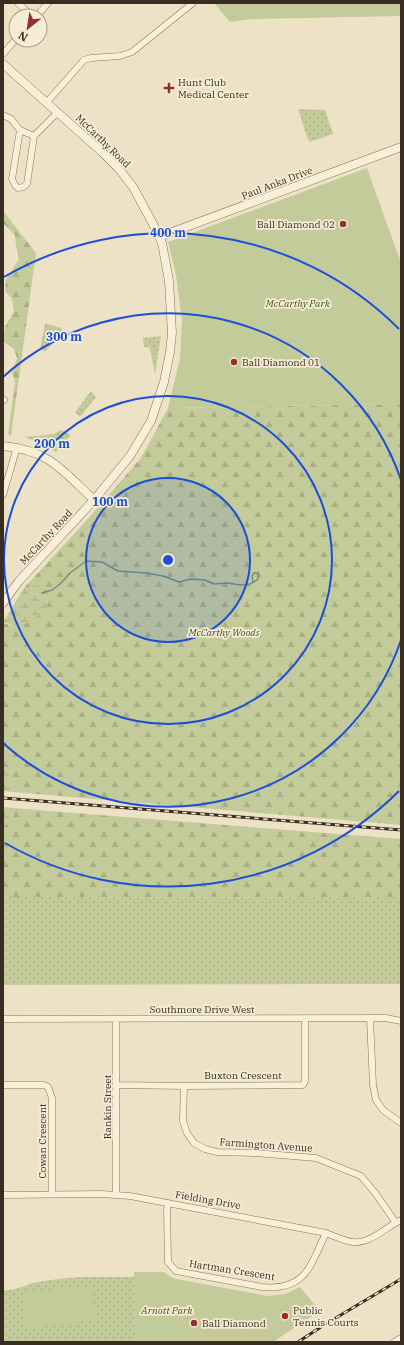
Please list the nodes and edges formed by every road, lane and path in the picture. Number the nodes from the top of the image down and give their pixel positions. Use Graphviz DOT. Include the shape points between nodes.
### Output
graph roads {
  1 [pos="194,3"];
  2 [pos="3,64"];
  3 [pos="46,102"];
  4 [pos="58,112"];
  5 [pos="3,115"];
  6 [pos="20,130"];
  7 [pos="34,136"];
  8 [pos="401,147"];
  9 [pos="159,237"];
  10 [pos="3,446"];
  11 [pos="17,447"];
  12 [pos="3,495"];
  13 [pos="94,500"];
  14 [pos="3,603"];
  15 [pos="370,1018"];
  16 [pos="3,1019"];
  17 [pos="116,1019"];
  18 [pos="305,1019"];
  19 [pos="401,1022"];
  20 [pos="117,1084"];
  21 [pos="3,1085"];
  22 [pos="184,1086"];
  23 [pos="401,1123"];
  24 [pos="52,1194"];
  25 [pos="3,1195"];
  26 [pos="116,1195"];
  27 [pos="168,1203"];
  28 [pos="399,1221"];
  29 [pos="326,1233"];
  30 [pos="401,1338"];
  31 [pos="394,1342"];
  1 -- 3 [label="street" via="132,52 84,60"];
  2 -- 3 [label="street, McCarthy Road"];
  3 -- 4 [label="street, McCarthy Road"];
  4 -- 7 [label="street"];
  4 -- 9 [label="street, McCarthy Road" via="119,169 133,187"];
  5 -- 6 [label="street"];
  6 -- 7 [label="street"];
  6 -- 7 [label="street" via="12,179 18,188 27,184"];
  8 -- 9 [label="street, Paul Anka Drive"];
  9 -- 13 [label="street, McCarthy Road" via="169,282 172,325 164,382 151,421 134,451"];
  10 -- 11 [label="street"];
  11 -- 12 [label="street"];
  11 -- 13 [label="street" via="52,461"];
  13 -- 14 [label="street, McCarthy Road" via="18,581"];
  15 -- 18 [label="street, Southmore Drive West"];
  15 -- 19 [label="street, Southmore Drive West" via="386,1018"];
  15 -- 23 [label="street" via="376,1100 383,1110"];
  16 -- 17 [label="street, Southmore Drive West"];
  17 -- 18 [label="street, Southmore Drive West"];
  17 -- 20 [label="street, Rankin Street"];
  18 -- 22 [label="street, Buxton Crescent" via="303,1084"];
  20 -- 22 [label="street, Buxton Crescent"];
  20 -- 26 [label="street, Rankin Street"];
  21 -- 24 [label="street, Cowan Crescent" via="48,1087 52,1098"];
  22 -- 28 [label="street, Farmington Avenue" via="184,1121 187,1133 194,1143 217,1152 316,1158 361,1176"];
  24 -- 25 [label="street, Fielding Drive"];
  24 -- 26 [label="street, Fielding Drive"];
  26 -- 27 [label="street, Fielding Drive"];
  27 -- 29 [label="street, Fielding Drive"];
  27 -- 29 [label="street, Hartman Crescent" via="168,1262 176,1271 262,1287 289,1286 300,1280 308,1270"];
  28 -- 29 [label="street, Fielding Drive" via="375,1235 356,1242"];
  30 -- 31 [label="street"];
}
